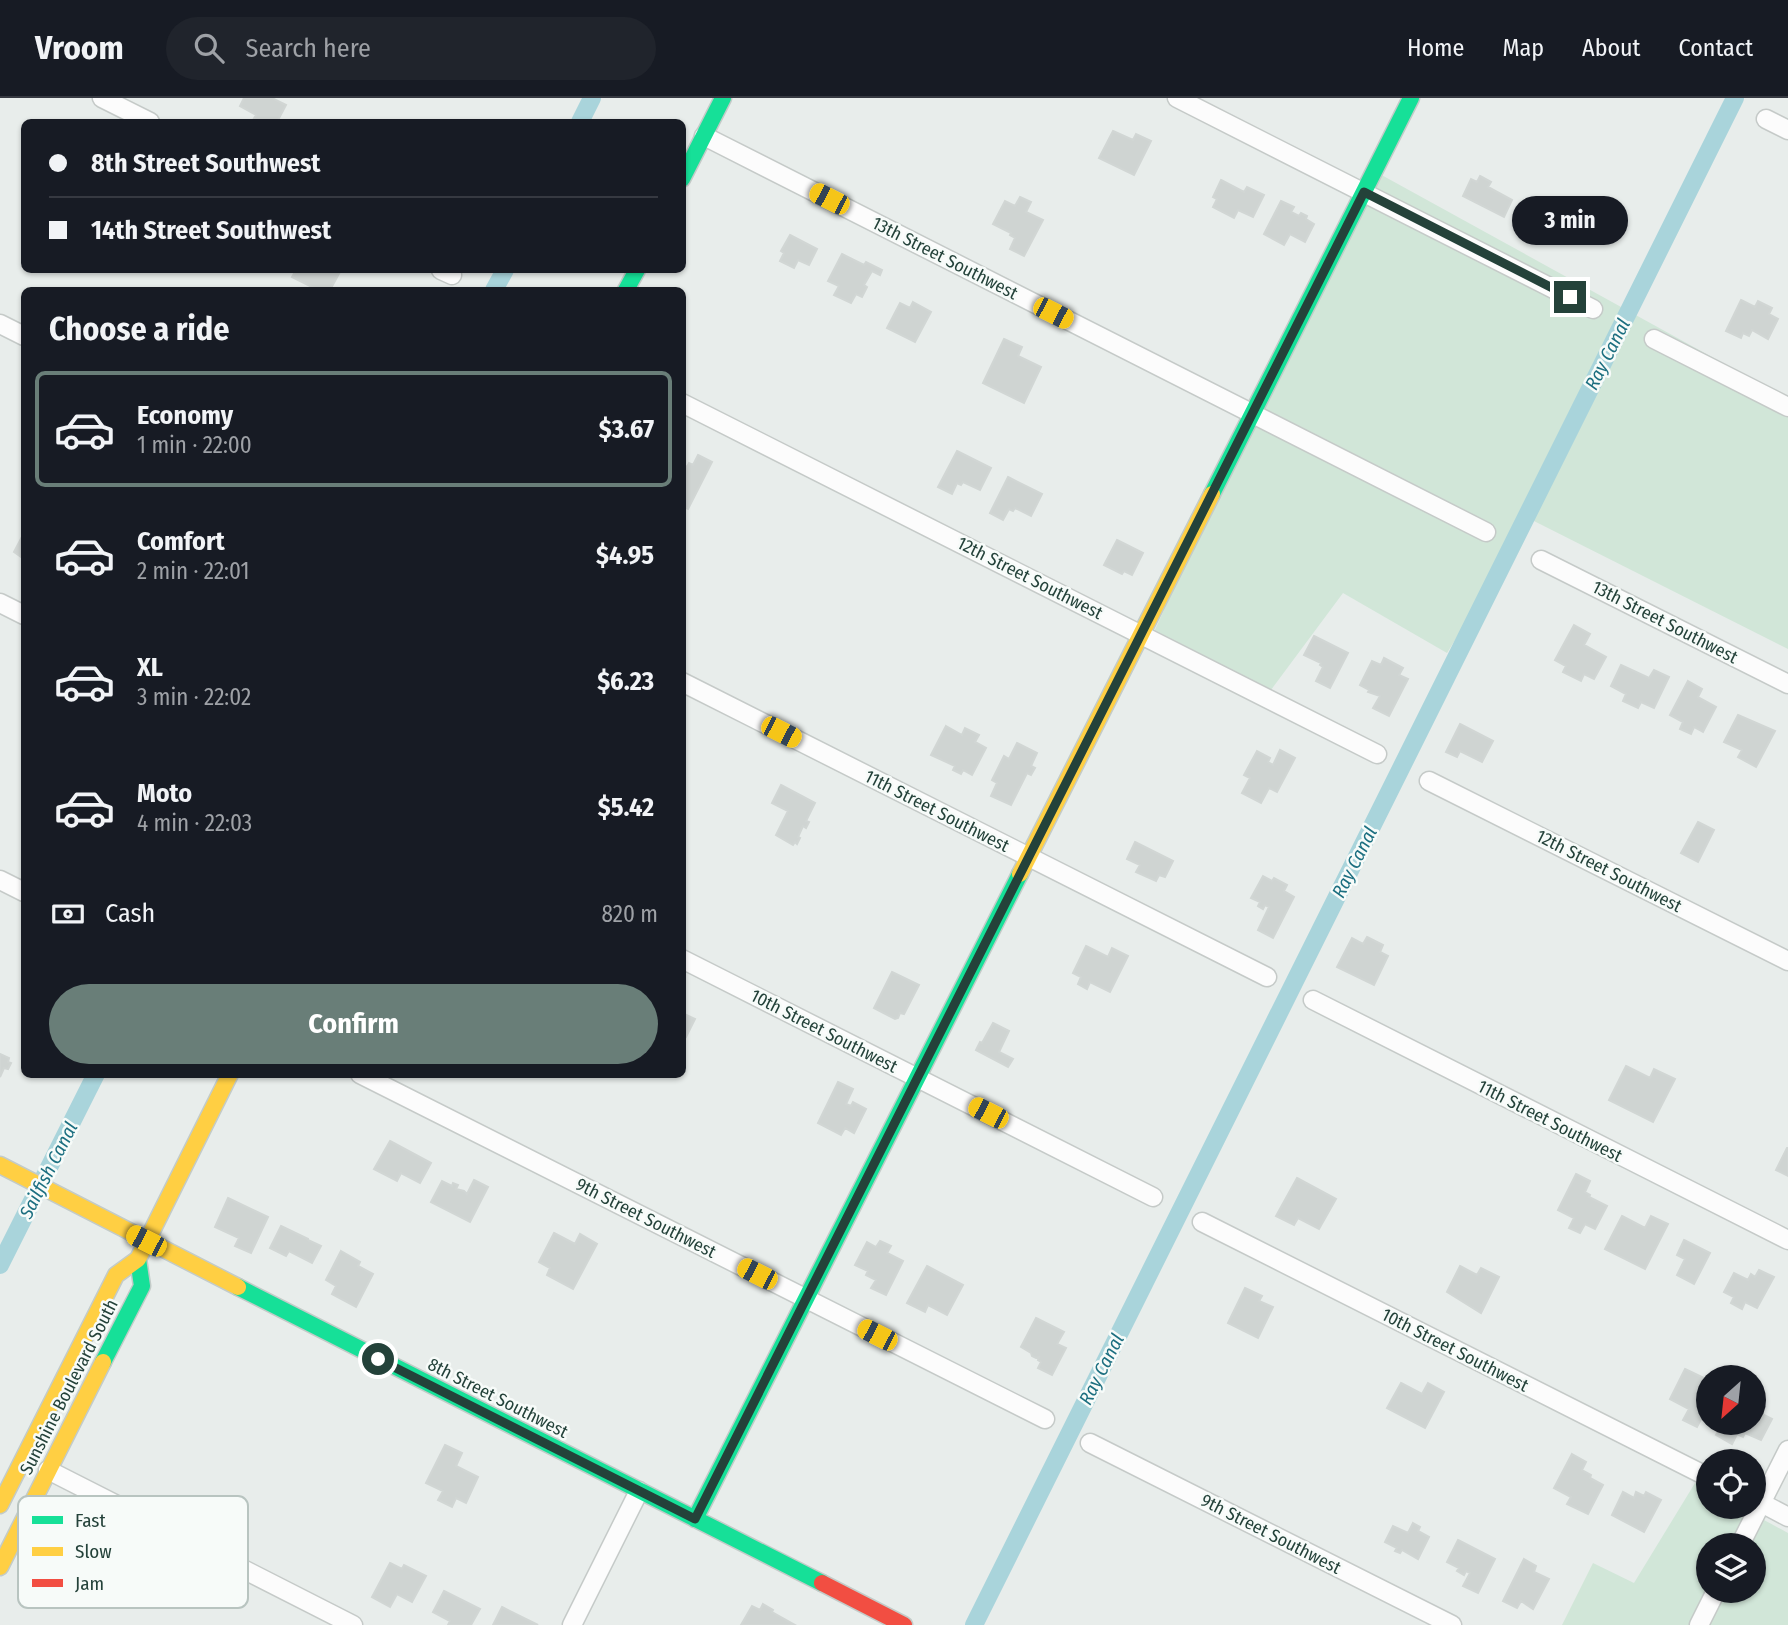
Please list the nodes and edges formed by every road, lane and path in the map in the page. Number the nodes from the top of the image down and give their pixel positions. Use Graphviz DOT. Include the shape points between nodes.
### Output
graph roads {
  1 [pos="102,98"];
  2 [pos="723,98"];
  3 [pos="1177,98"];
  4 [pos="1411,98"];
  5 [pos="144,119"];
  6 [pos="1766,119"];
  7 [pos="1788,130"];
  8 [pos="704,136"];
  9 [pos="686,171"];
  10 [pos="1364,192"];
  11 [pos="1593,309"];
  12 [pos="0,324"];
  13 [pos="21,334"];
  14 [pos="1654,340"];
  15 [pos="686,405"];
  16 [pos="1788,407"];
  17 [pos="1252,414"];
  18 [pos="1486,532"];
  19 [pos="1541,561"];
  20 [pos="0,603"];
  21 [pos="21,614"];
  22 [pos="1140,634"];
  23 [pos="686,684"];
  24 [pos="1788,684"];
  25 [pos="1377,754"];
  26 [pos="1429,781"];
  27 [pos="1028,857"];
  28 [pos="0,880"];
  29 [pos="21,890"];
  30 [pos="686,961"];
  31 [pos="1788,961"];
  32 [pos="1266,977"];
  33 [pos="1313,1000"];
  34 [pos="917,1077"];
  35 [pos="228,1078"];
  36 [pos="367,1078"];
  37 [pos="4,1167"];
  38 [pos="1153,1198"];
  39 [pos="1202,1222"];
  40 [pos="1788,1240"];
  41 [pos="146,1241"];
  42 [pos="138,1259"];
  43 [pos="805,1299"];
  44 [pos="1045,1419"];
  45 [pos="1090,1443"];
  46 [pos="1788,1450"];
  47 [pos="48,1471"];
  48 [pos="1696,1471"];
  49 [pos="1766,1486"];
  50 [pos="639,1491"];
  51 [pos="36,1496"];
  52 [pos="98,1496"];
  53 [pos="0,1505"];
  54 [pos="1766,1506"];
  55 [pos="1788,1517"];
  56 [pos="695,1519"];
  57 [pos="18,1531"];
  58 [pos="0,1567"];
  59 [pos="248,1572"];
  60 [pos="1710,1603"];
  61 [pos="353,1625"];
  62 [pos="572,1625"];
  63 [pos="904,1625"];
  64 [pos="1452,1625"];
  65 [pos="1699,1625"];
  1 -- 5 [label="street"];
  2 -- 8 [label="street"];
  3 -- 10 [label="street"];
  4 -- 10 [label="street"];
  6 -- 7 [label="street"];
  8 -- 9 [label="street"];
  8 -- 17 [label="street, 13th Street Southwest"];
  10 -- 11 [label="street"];
  10 -- 17 [label="street"];
  12 -- 13 [label="street"];
  14 -- 16 [label="street"];
  15 -- 22 [label="street, 12th Street Southwest"];
  17 -- 18 [label="street, 13th Street Southwest"];
  17 -- 22 [label="street"];
  19 -- 24 [label="street, 13th Street Southwest"];
  20 -- 21 [label="street"];
  22 -- 25 [label="street, 12th Street Southwest"];
  22 -- 27 [label="street"];
  23 -- 27 [label="street, 11th Street Southwest"];
  26 -- 31 [label="street, 12th Street Southwest"];
  27 -- 32 [label="street, 11th Street Southwest"];
  27 -- 34 [label="street"];
  28 -- 29 [label="street"];
  30 -- 34 [label="street, 10th Street Southwest"];
  33 -- 40 [label="street, 11th Street Southwest"];
  34 -- 38 [label="street, 10th Street Southwest"];
  34 -- 43 [label="street"];
  35 -- 41 [label="street, Sunshine Boulevard South"];
  36 -- 43 [label="street, 9th Street Southwest"];
  37 -- 41 [label="street, 8th Street Southwest"];
  39 -- 48 [label="street, 10th Street Southwest"];
  41 -- 42 [label="street, Sunshine Boulevard South"];
  41 -- 50 [label="street, 8th Street Southwest"];
  42 -- 47 [label="street, Sunshine Boulevard South" via="142,1286"];
  42 -- 53 [label="street, Sunshine Boulevard South" via="116,1275"];
  43 -- 44 [label="street, 9th Street Southwest"];
  43 -- 56 [label="street"];
  45 -- 64 [label="street, 9th Street Southwest"];
  46 -- 49 [label="street"];
  47 -- 51 [label="street, Sunshine Boulevard South"];
  47 -- 52 [label="street"];
  50 -- 56 [label="street, 8th Street Southwest"];
  50 -- 62 [label="street"];
  54 -- 55 [label="street"];
  56 -- 63 [label="street, 8th Street Southwest"];
  57 -- 58 [label="street, Sunshine Boulevard South"];
  59 -- 61 [label="street"];
  60 -- 65 [label="street"];
}
